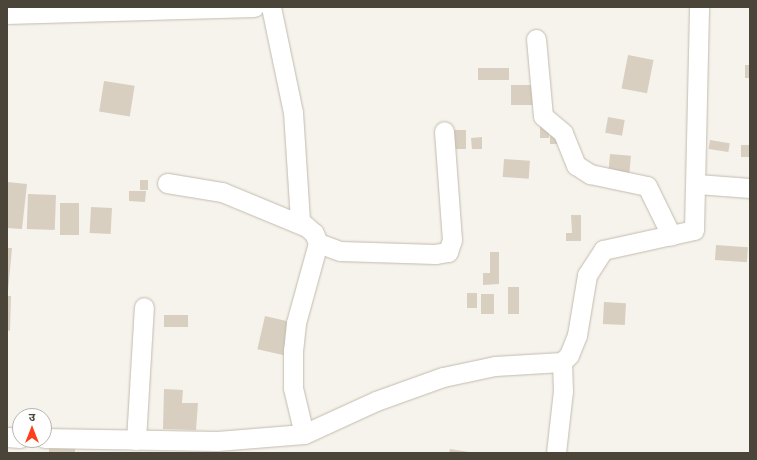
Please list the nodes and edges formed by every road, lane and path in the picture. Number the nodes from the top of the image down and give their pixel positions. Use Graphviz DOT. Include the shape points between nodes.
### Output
graph roads {
  1 [pos="254,7"];
  2 [pos="271,7"];
  3 [pos="699,7"];
  4 [pos="7,14"];
  5 [pos="536,38"];
  6 [pos="444,131"];
  7 [pos="167,183"];
  8 [pos="697,184"];
  9 [pos="750,188"];
  10 [pos="304,226"];
  11 [pos="671,235"];
  12 [pos="318,243"];
  13 [pos="144,306"];
  14 [pos="562,362"];
  15 [pos="304,434"];
  16 [pos="52,438"];
  17 [pos="136,440"];
  18 [pos="556,453"];
  1 -- 4 [label="street"];
  2 -- 10 [label="street" via="293,112 297,204"];
  3 -- 8 [label="street"];
  5 -- 11 [label="street" via="543,116 563,133 576,164 586,173 647,186"];
  6 -- 12 [label="street" via="452,240 448,252 435,254 340,250"];
  7 -- 10 [label="street" via="222,192"];
  8 -- 9 [label="street"];
  8 -- 11 [label="street" via="694,230"];
  10 -- 12 [label="street" via="314,233"];
  11 -- 14 [label="street" via="603,250 587,275 576,335 569,355"];
  12 -- 15 [label="street" via="296,323 293,350 293,388"];
  13 -- 17 [label="street"];
  14 -- 15 [label="street" via="495,366 443,377 383,399"];
  14 -- 18 [label="street" via="563,391"];
  15 -- 17 [label="street" via="217,441"];
  16 -- 17 [label="street"];
}
